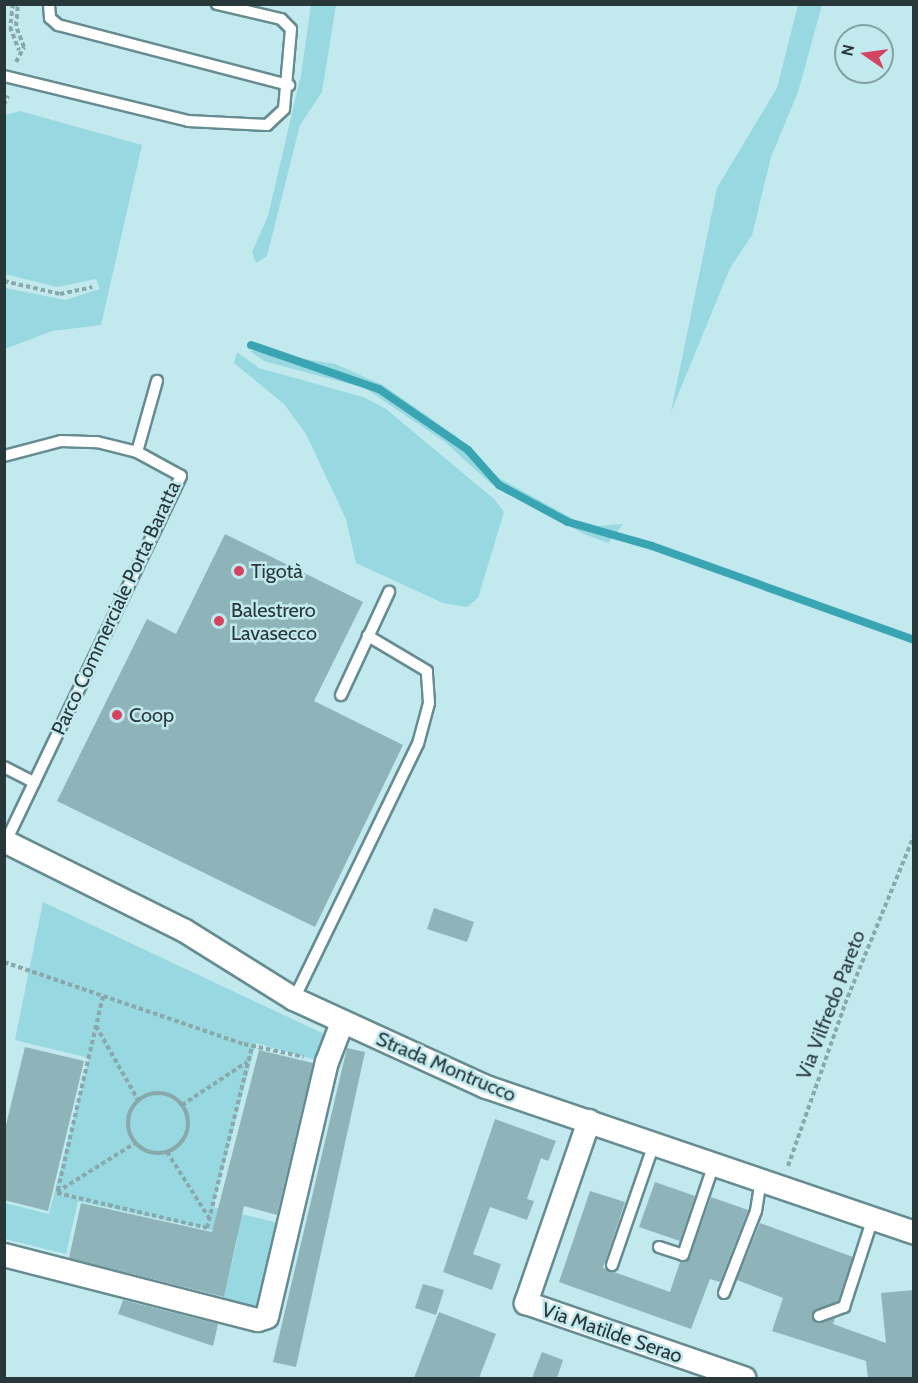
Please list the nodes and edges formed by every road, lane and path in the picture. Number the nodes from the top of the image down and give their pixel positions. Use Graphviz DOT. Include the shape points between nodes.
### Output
graph roads {
  1 [pos="13,4"];
  2 [pos="18,4"];
  3 [pos="49,4"];
  4 [pos="217,4"];
  5 [pos="20,50"];
  6 [pos="8,77"];
  7 [pos="289,85"];
  8 [pos="4,105"];
  9 [pos="4,281"];
  10 [pos="92,287"];
  11 [pos="157,381"];
  12 [pos="137,452"];
  13 [pos="4,456"];
  14 [pos="388,592"];
  15 [pos="368,636"];
  16 [pos="341,695"];
  17 [pos="4,767"];
  18 [pos="34,782"];
  19 [pos="914,836"];
  20 [pos="5,842"];
  21 [pos="4,962"];
  22 [pos="104,996"];
  23 [pos="294,999"];
  24 [pos="342,1023"];
  25 [pos="96,1026"];
  26 [pos="252,1046"];
  27 [pos="247,1062"];
  28 [pos="327,1062"];
  29 [pos="138,1100"];
  30 [pos="182,1105"];
  31 [pos="589,1122"];
  32 [pos="135,1143"];
  33 [pos="654,1144"];
  34 [pos="166,1152"];
  35 [pos="714,1164"];
  36 [pos="761,1179"];
  37 [pos="782,1186"];
  38 [pos="57,1193"];
  39 [pos="209,1218"];
  40 [pos="873,1218"];
  41 [pos="914,1233"];
  42 [pos="659,1247"];
  43 [pos="4,1255"];
  44 [pos="612,1265"];
  45 [pos="724,1293"];
  46 [pos="819,1316"];
  47 [pos="744,1378"];
  1 -- 5 [label="path" via="14,37"];
  2 -- 5 [label="path" via="16,26 24,47"];
  3 -- 7 [label="lane" via="50,18 58,25"];
  4 -- 7 [label="lane" via="281,20 291,29"];
  5 -- 6 [label="path"];
  6 -- 7 [label="lane" via="188,121 267,125 277,119"];
  6 -- 8 [label="path"];
  9 -- 10 [label="path" via="51,293"];
  11 -- 12 [label="lane"];
  12 -- 13 [label="lane, Parco Commerciale Porta Baratta" via="61,441"];
  12 -- 18 [label="lane, Parco Commerciale Porta Baratta" via="181,476"];
  14 -- 15 [label="lane"];
  15 -- 16 [label="lane"];
  15 -- 23 [label="lane" via="427,671 429,703 418,744"];
  17 -- 18 [label="lane"];
  18 -- 20 [label="lane, Parco Commerciale Porta Baratta"];
  19 -- 37 [label="path, Via Vilfredo Pareto" via="845,1004"];
  20 -- 23 [label="street, Strada Montrucco" via="185,931"];
  21 -- 22 [label="path"];
  22 -- 25 [label="path"];
  22 -- 26 [label="path"];
  23 -- 24 [label="street, Strada Montrucco"];
  24 -- 28 [label="street"];
  24 -- 31 [label="street, Strada Montrucco" via="486,1087"];
  25 -- 29 [label="path"];
  25 -- 38 [label="path"];
  26 -- 27 [label="path"];
  26 -- 28 [label="path"];
  27 -- 30 [label="path"];
  27 -- 39 [label="path"];
  28 -- 43 [label="street" via="267,1317 258,1320"];
  29 -- 30 [label="path" via="161,1093"];
  29 -- 32 [label="path" via="128,1125"];
  30 -- 34 [label="path" via="187,1133"];
  31 -- 33 [label="street, Strada Montrucco"];
  31 -- 47 [label="street, Via Matilde Serao" via="525,1303"];
  32 -- 34 [label="path" via="150,1152"];
  32 -- 38 [label="path"];
  33 -- 35 [label="street, Strada Montrucco"];
  33 -- 44 [label="lane"];
  34 -- 39 [label="path"];
  35 -- 36 [label="street, Strada Montrucco"];
  35 -- 42 [label="lane" via="683,1255"];
  36 -- 37 [label="street, Strada Montrucco"];
  36 -- 45 [label="lane" via="756,1211"];
  37 -- 40 [label="street, Strada Montrucco"];
  38 -- 39 [label="path" via="207,1228"];
  40 -- 41 [label="street, Strada Montrucco"];
  40 -- 46 [label="lane" via="844,1307"];
}
